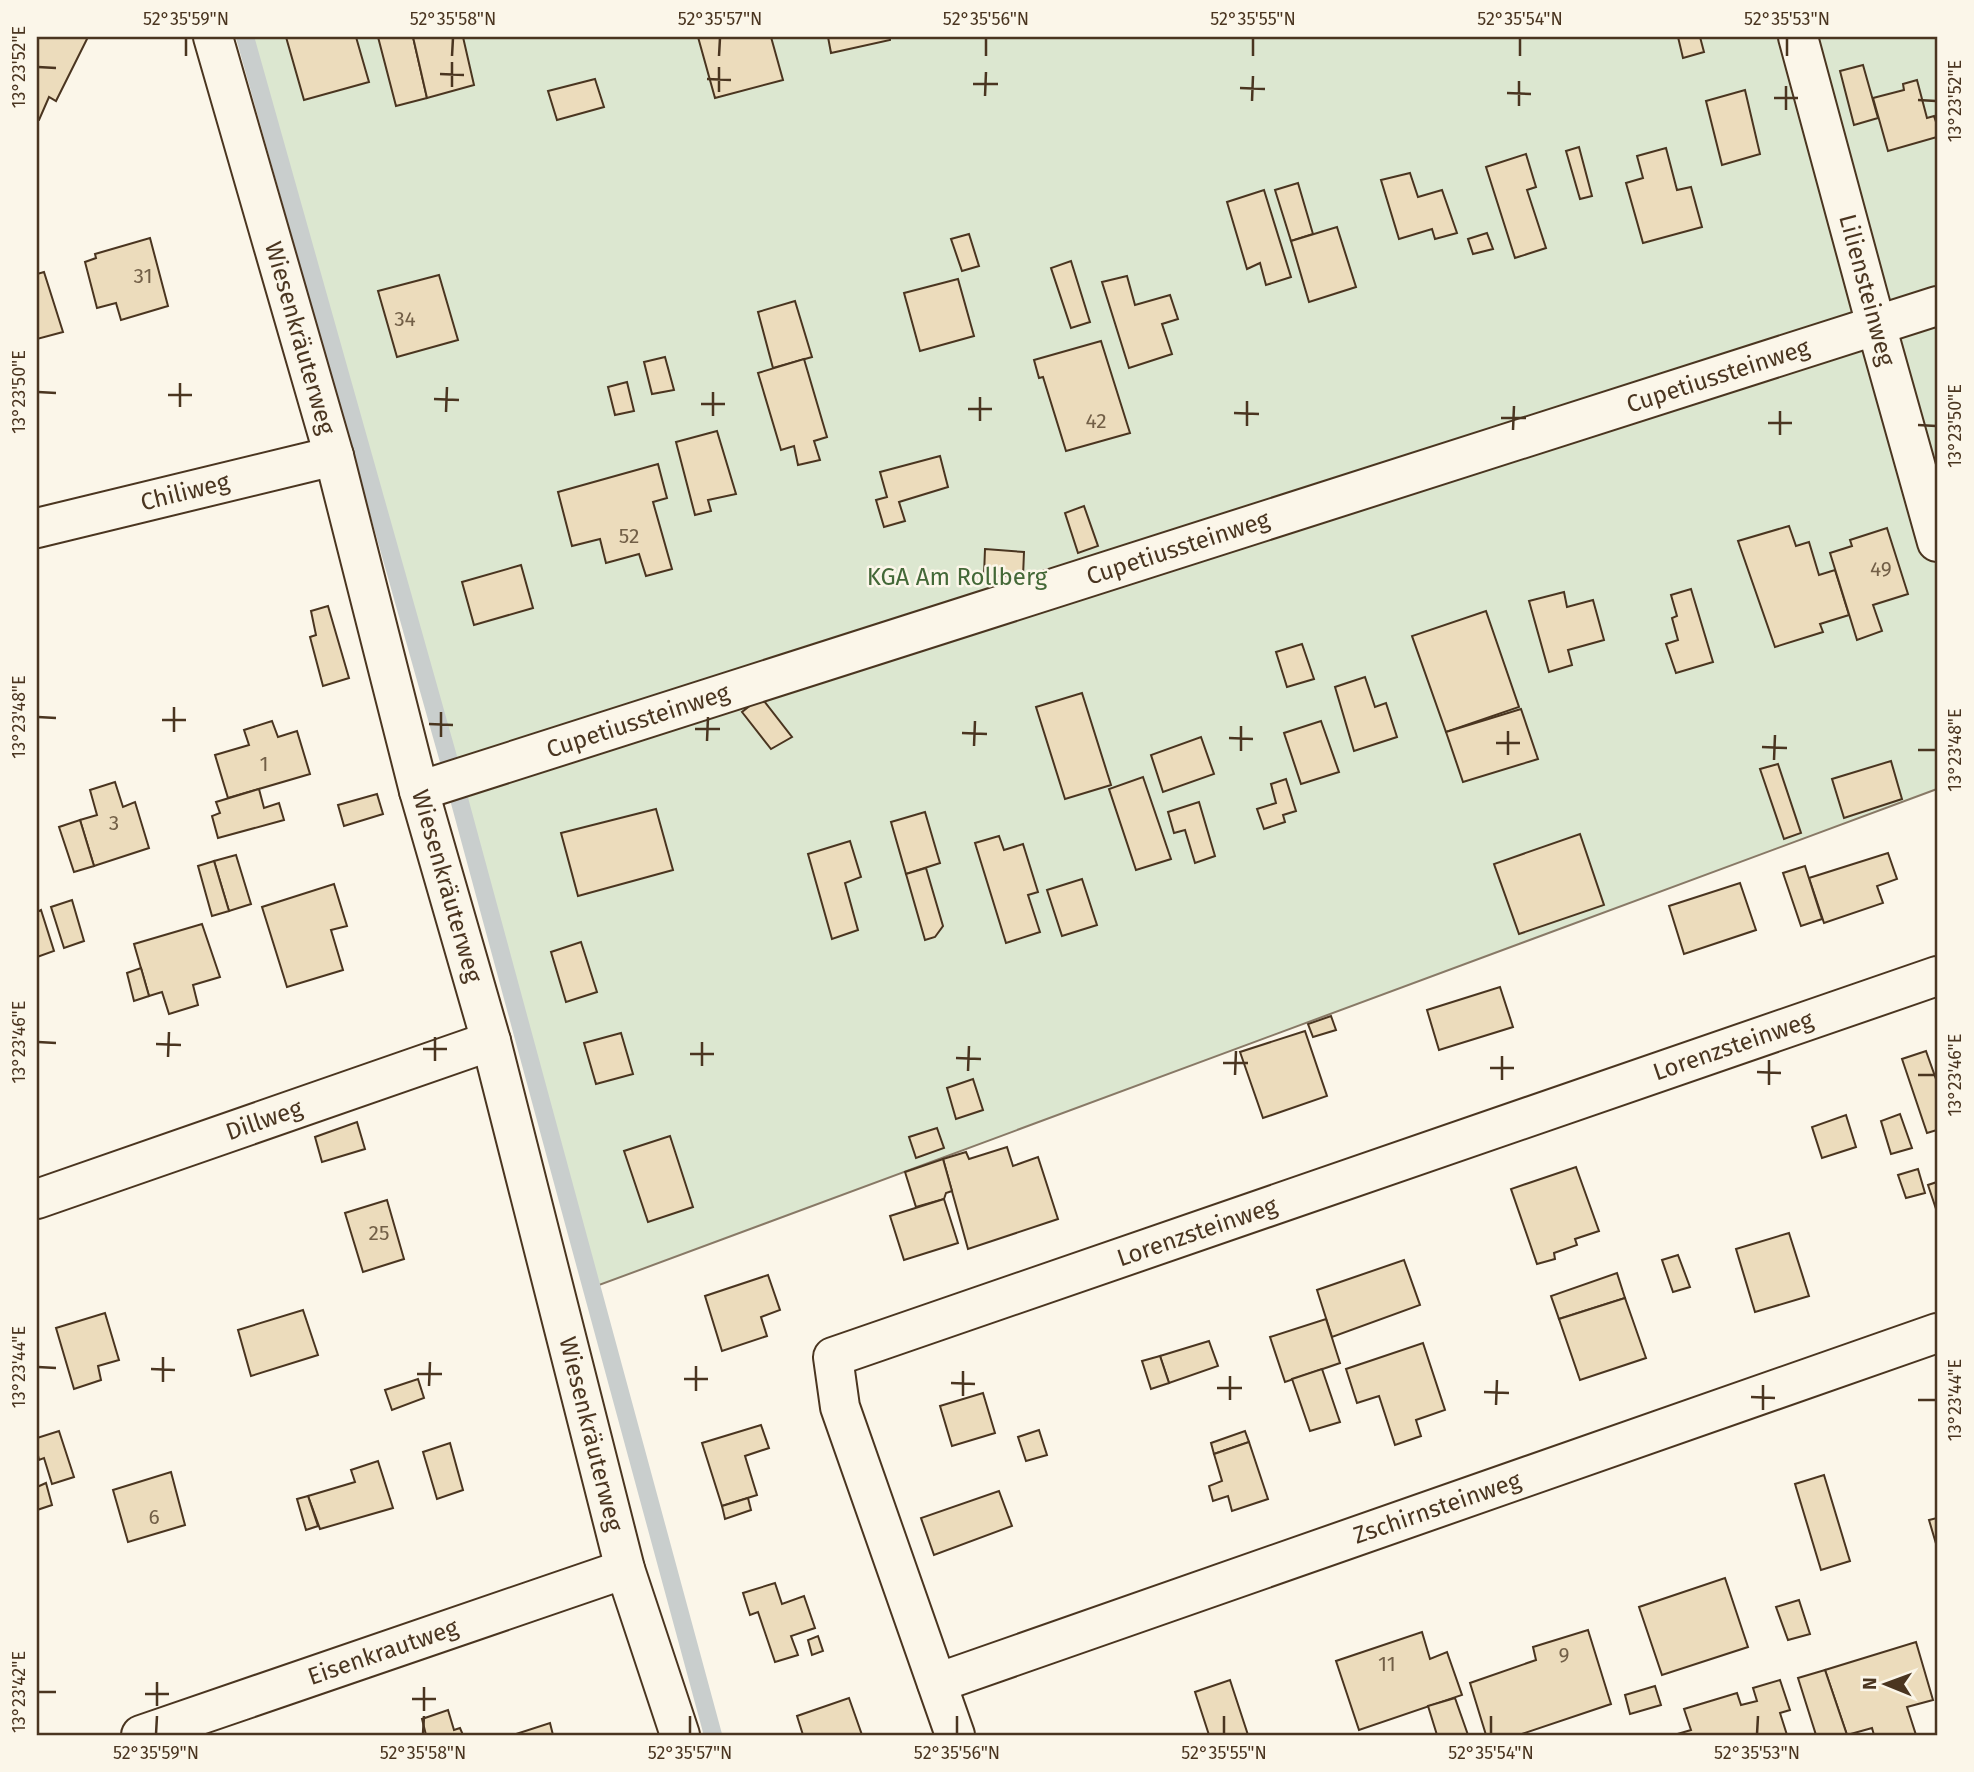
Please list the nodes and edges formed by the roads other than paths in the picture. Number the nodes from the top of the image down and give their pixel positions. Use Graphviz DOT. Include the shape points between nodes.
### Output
graph roads {
  1 [pos="213,37"];
  2 [pos="1798,37"];
  3 [pos="1937,306"];
  4 [pos="1876,325"];
  5 [pos="334,456"];
  6 [pos="37,528"];
  7 [pos="1937,542"];
  8 [pos="419,791"];
  9 [pos="1937,976"];
  10 [pos="491,1041"];
  11 [pos="37,1199"];
  12 [pos="1937,1333"];
  13 [pos="625,1569"];
  14 [pos="937,1683"];
  15 [pos="141,1735"];
  16 [pos="680,1735"];
  17 [pos="955,1735"];
  1 -- 5 [label="lane, Wiesenkräuterweg"];
  2 -- 4 [label="lane, Liliensteinweg"];
  3 -- 4 [label="lane, Cupetiussteinweg"];
  4 -- 7 [label="lane, Liliensteinweg"];
  4 -- 8 [label="lane, Cupetiussteinweg"];
  5 -- 6 [label="lane, Chiliweg"];
  5 -- 8 [label="lane, Wiesenkräuterweg"];
  8 -- 10 [label="lane, Wiesenkräuterweg"];
  9 -- 14 [label="lane, Lorenzsteinweg" via="833,1357 839,1407"];
  10 -- 11 [label="lane, Dillweg"];
  10 -- 13 [label="lane, Wiesenkräuterweg"];
  12 -- 14 [label="lane, Zschirnsteinweg"];
  13 -- 15 [label="lane, Eisenkrautweg"];
  13 -- 16 [label="lane, Wiesenkräuterweg"];
  14 -- 17 [label="lane, Lorenzsteinweg"];
}
